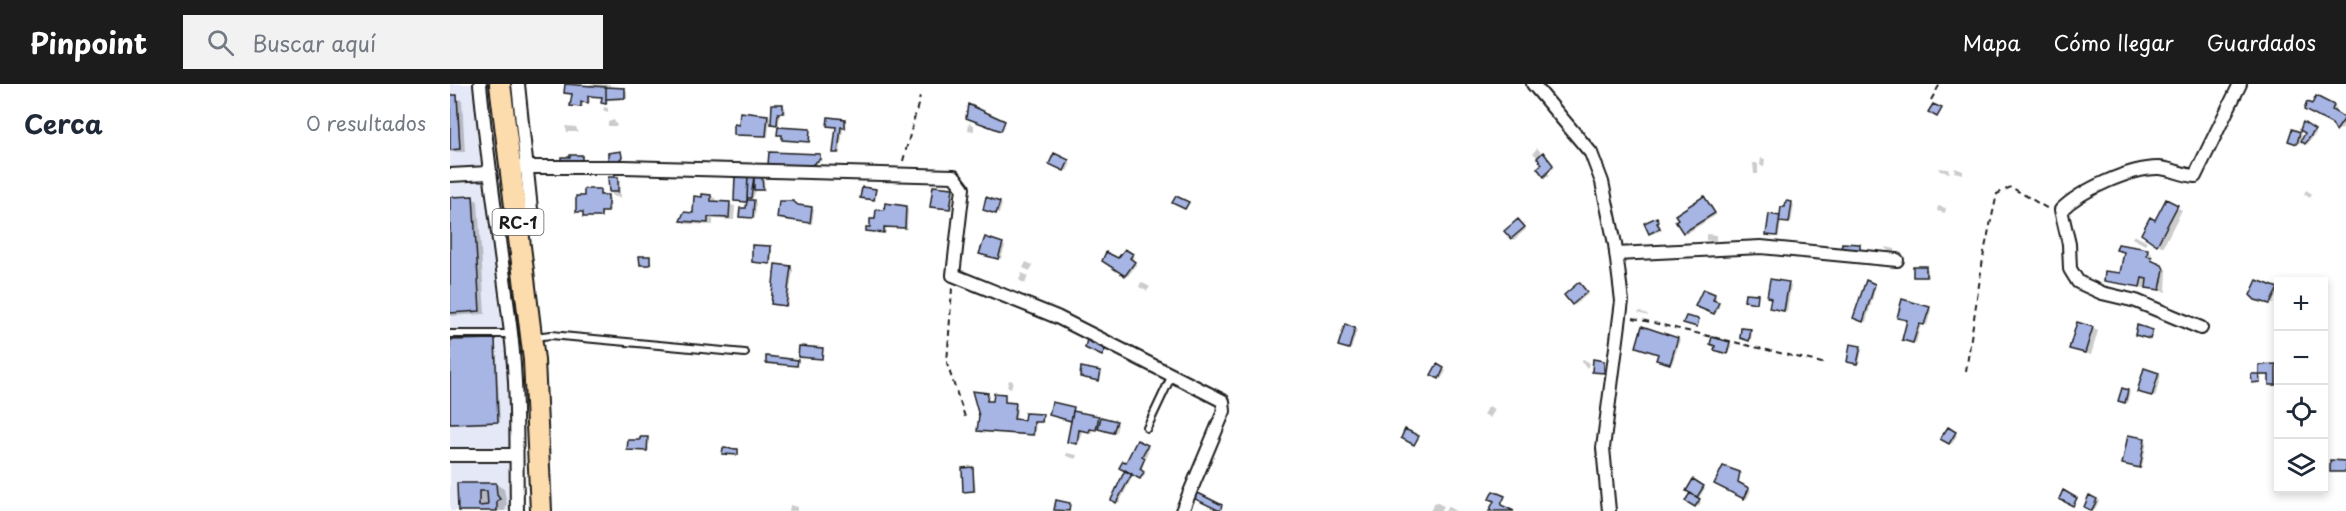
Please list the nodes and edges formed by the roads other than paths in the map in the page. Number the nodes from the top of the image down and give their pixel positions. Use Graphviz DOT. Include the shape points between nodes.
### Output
graph roads {
  1 [pos="480,84"];
  2 [pos="500,84"];
  3 [pos="518,84"];
  4 [pos="1533,84"];
  5 [pos="2240,84"];
  6 [pos="518,166"];
  7 [pos="488,173"];
  8 [pos="450,175"];
  9 [pos="1616,254"];
  10 [pos="1897,260"];
  11 [pos="2201,328"];
  12 [pos="450,334"];
  13 [pos="511,334"];
  14 [pos="531,337"];
  15 [pos="746,353"];
  16 [pos="1172,375"];
  17 [pos="1147,428"];
  18 [pos="450,455"];
  19 [pos="516,455"];
  20 [pos="517,511"];
  21 [pos="541,511"];
  22 [pos="1182,511"];
  23 [pos="1609,511"];
  1 -- 7 [label="street"];
  2 -- 6 [label="main road, RC-1"];
  3 -- 6 [label="street"];
  4 -- 9 [label="street" via="1591,153 1602,182"];
  5 -- 11 [label="street" via="2195,176 2159,168 2092,187 2061,210 2070,269 2078,282"];
  6 -- 14 [label="main road, RC-1" via="519,227"];
  6 -- 16 [label="street" via="954,176 963,188 953,275 1057,317"];
  7 -- 8 [label="street"];
  7 -- 13 [label="street"];
  9 -- 10 [label="street" via="1761,247"];
  9 -- 23 [label="street" via="1622,301 1603,448"];
  12 -- 13 [label="lane"];
  13 -- 19 [label="street"];
  14 -- 15 [label="lane" via="551,335"];
  14 -- 21 [label="main road, RC-1"];
  16 -- 17 [label="lane"];
  16 -- 22 [label="street" via="1223,401 1224,411"];
  18 -- 19 [label="street"];
  19 -- 20 [label="street"];
}
